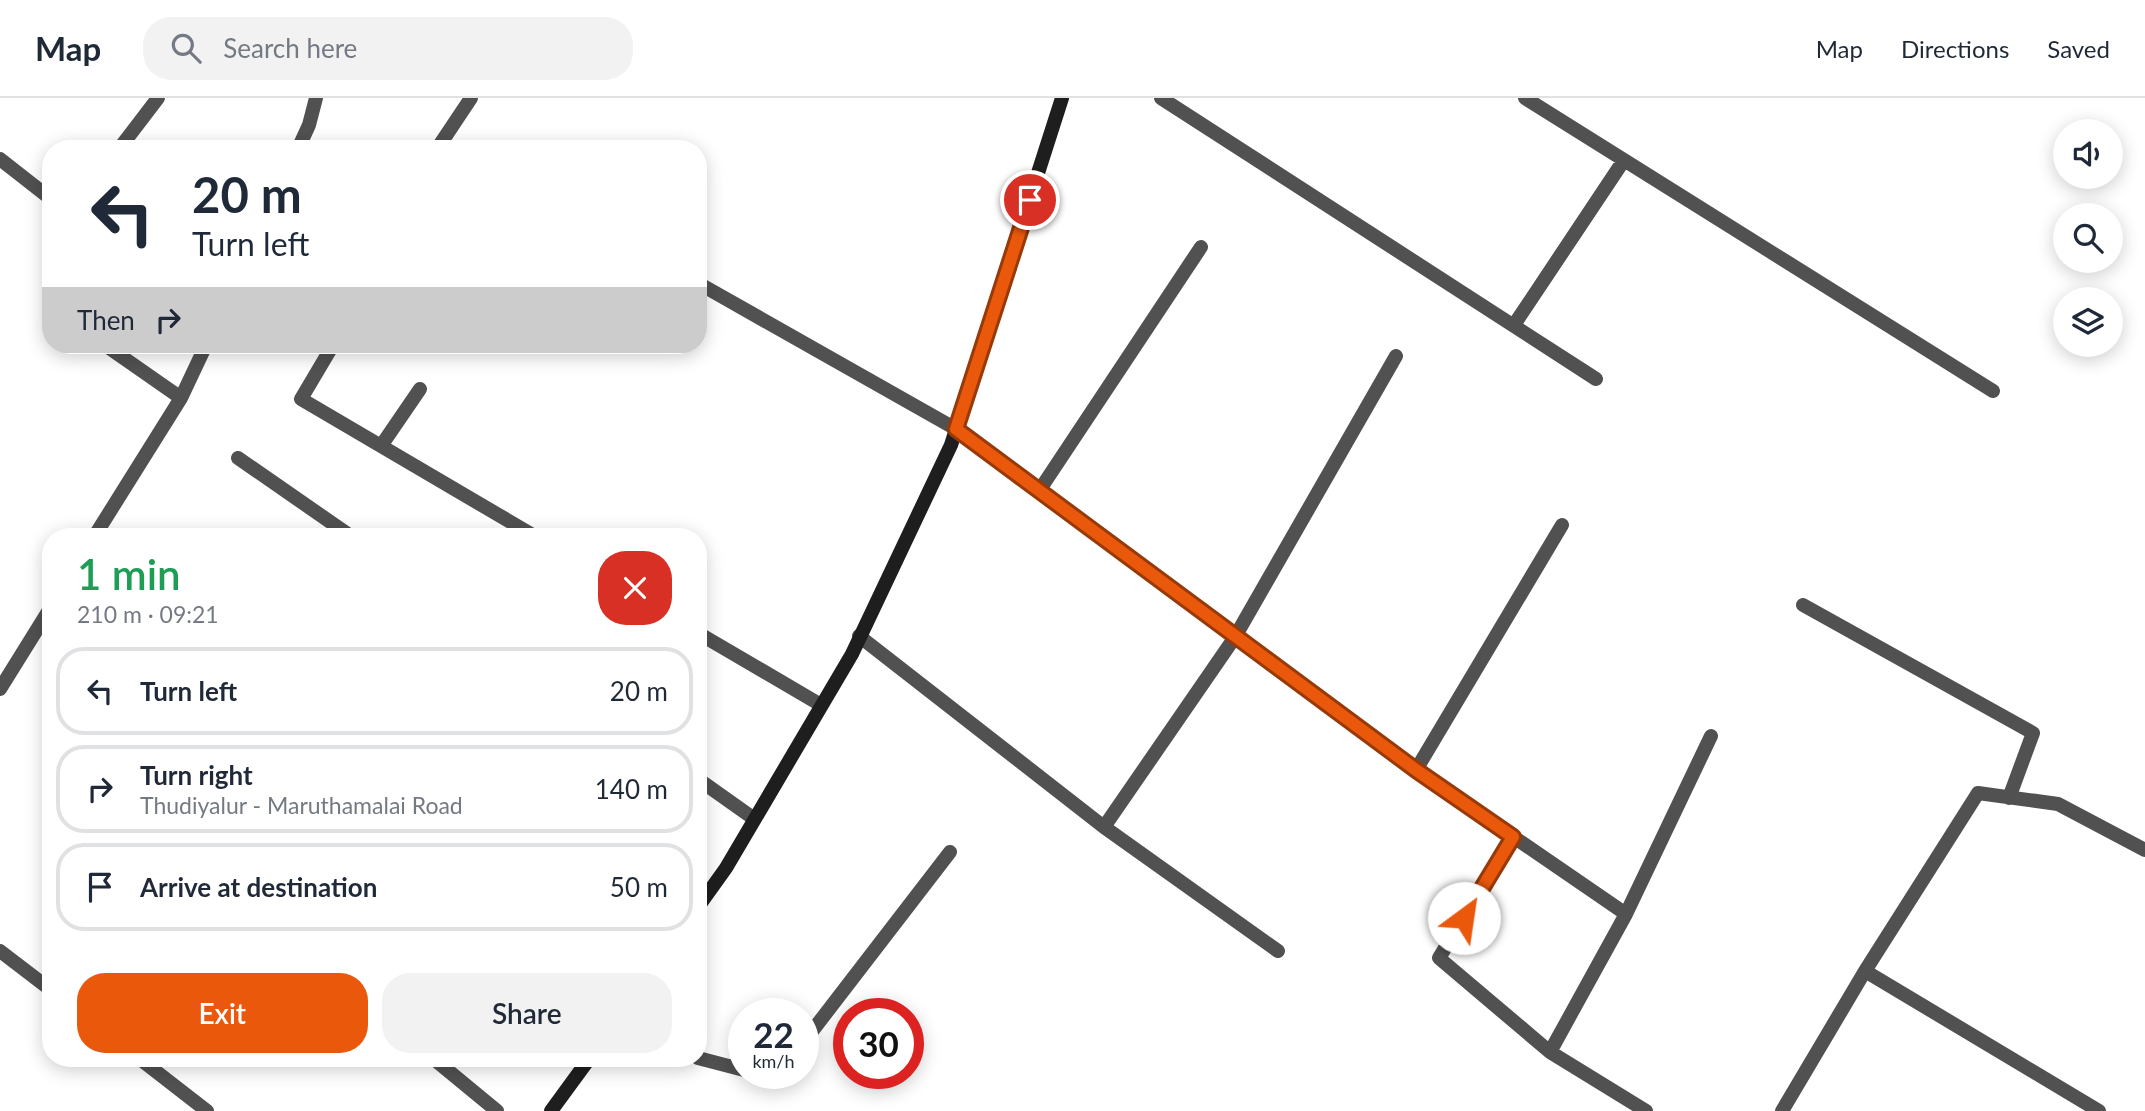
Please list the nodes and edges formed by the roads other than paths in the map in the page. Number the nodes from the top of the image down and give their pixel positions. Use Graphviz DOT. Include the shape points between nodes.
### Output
graph roads {
  1 [pos="158,98"];
  2 [pos="316,98"];
  3 [pos="471,98"];
  4 [pos="1062,98"];
  5 [pos="1161,98"];
  6 [pos="1525,98"];
  7 [pos="126,140"];
  8 [pos="302,140"];
  9 [pos="443,140"];
  10 [pos="0,159"];
  11 [pos="1624,160"];
  12 [pos="42,192"];
  13 [pos="1201,247"];
  14 [pos="707,288"];
  15 [pos="1514,325"];
  16 [pos="118,354"];
  17 [pos="202,354"];
  18 [pos="328,354"];
  19 [pos="1396,356"];
  20 [pos="1597,379"];
  21 [pos="420,389"];
  22 [pos="1993,391"];
  23 [pos="181,398"];
  24 [pos="956,429"];
  25 [pos="381,446"];
  26 [pos="238,458"];
  27 [pos="1039,491"];
  28 [pos="1562,525"];
  29 [pos="100,528"];
  30 [pos="339,528"];
  31 [pos="521,528"];
  32 [pos="1803,605"];
  33 [pos="42,621"];
  34 [pos="859,636"];
  35 [pos="1235,637"];
  36 [pos="707,638"];
  37 [pos="0,689"];
  38 [pos="821,705"];
  39 [pos="1711,736"];
  40 [pos="1416,770"];
  41 [pos="707,785"];
  42 [pos="2009,798"];
  43 [pos="754,818"];
  44 [pos="1104,827"];
  45 [pos="1513,837"];
  46 [pos="2145,850"];
  47 [pos="950,852"];
  48 [pos="707,894"];
  49 [pos="1626,914"];
  50 [pos="0,951"];
  51 [pos="1278,951"];
  52 [pos="1865,971"];
  53 [pos="42,983"];
  54 [pos="819,1022"];
  55 [pos="1550,1052"];
  56 [pos="707,1060"];
  57 [pos="728,1066"];
  58 [pos="150,1067"];
  59 [pos="443,1067"];
  60 [pos="584,1067"];
  61 [pos="557,1109"];
  62 [pos="207,1111"];
  63 [pos="497,1111"];
  64 [pos="1646,1111"];
  65 [pos="1782,1111"];
  66 [pos="2099,1111"];
  1 -- 7 [label="street"];
  2 -- 8 [label="street"];
  3 -- 9 [label="street"];
  4 -- 24 [label="main road"];
  5 -- 15 [label="street"];
  6 -- 11 [label="street"];
  10 -- 12 [label="street"];
  11 -- 15 [label="street"];
  11 -- 22 [label="street"];
  13 -- 27 [label="street"];
  14 -- 24 [label="street"];
  15 -- 20 [label="street"];
  16 -- 23 [label="street"];
  17 -- 23 [label="street"];
  18 -- 25 [label="street" via="301,399"];
  19 -- 35 [label="street"];
  21 -- 25 [label="street"];
  23 -- 29 [label="street"];
  24 -- 27 [label="street"];
  24 -- 34 [label="main road"];
  25 -- 31 [label="street"];
  26 -- 30 [label="street"];
  27 -- 35 [label="street"];
  28 -- 40 [label="street"];
  32 -- 42 [label="street" via="2033,733"];
  33 -- 37 [label="street"];
  34 -- 38 [label="main road"];
  34 -- 44 [label="street"];
  35 -- 40 [label="street"];
  35 -- 44 [label="street"];
  36 -- 38 [label="street"];
  38 -- 43 [label="main road"];
  39 -- 49 [label="street"];
  40 -- 45 [label="street"];
  41 -- 43 [label="street"];
  42 -- 46 [label="street" via="2058,804"];
  42 -- 52 [label="street" via="1978,793"];
  43 -- 48 [label="main road"];
  44 -- 51 [label="street"];
  45 -- 49 [label="street"];
  45 -- 55 [label="street" via="1439,958"];
  47 -- 54 [label="street"];
  49 -- 55 [label="street"];
  50 -- 53 [label="street"];
  52 -- 65 [label="street"];
  52 -- 66 [label="street"];
  55 -- 64 [label="street"];
  56 -- 57 [label="street"];
  58 -- 62 [label="street"];
  59 -- 63 [label="street"];
  60 -- 61 [label="main road"];
}
